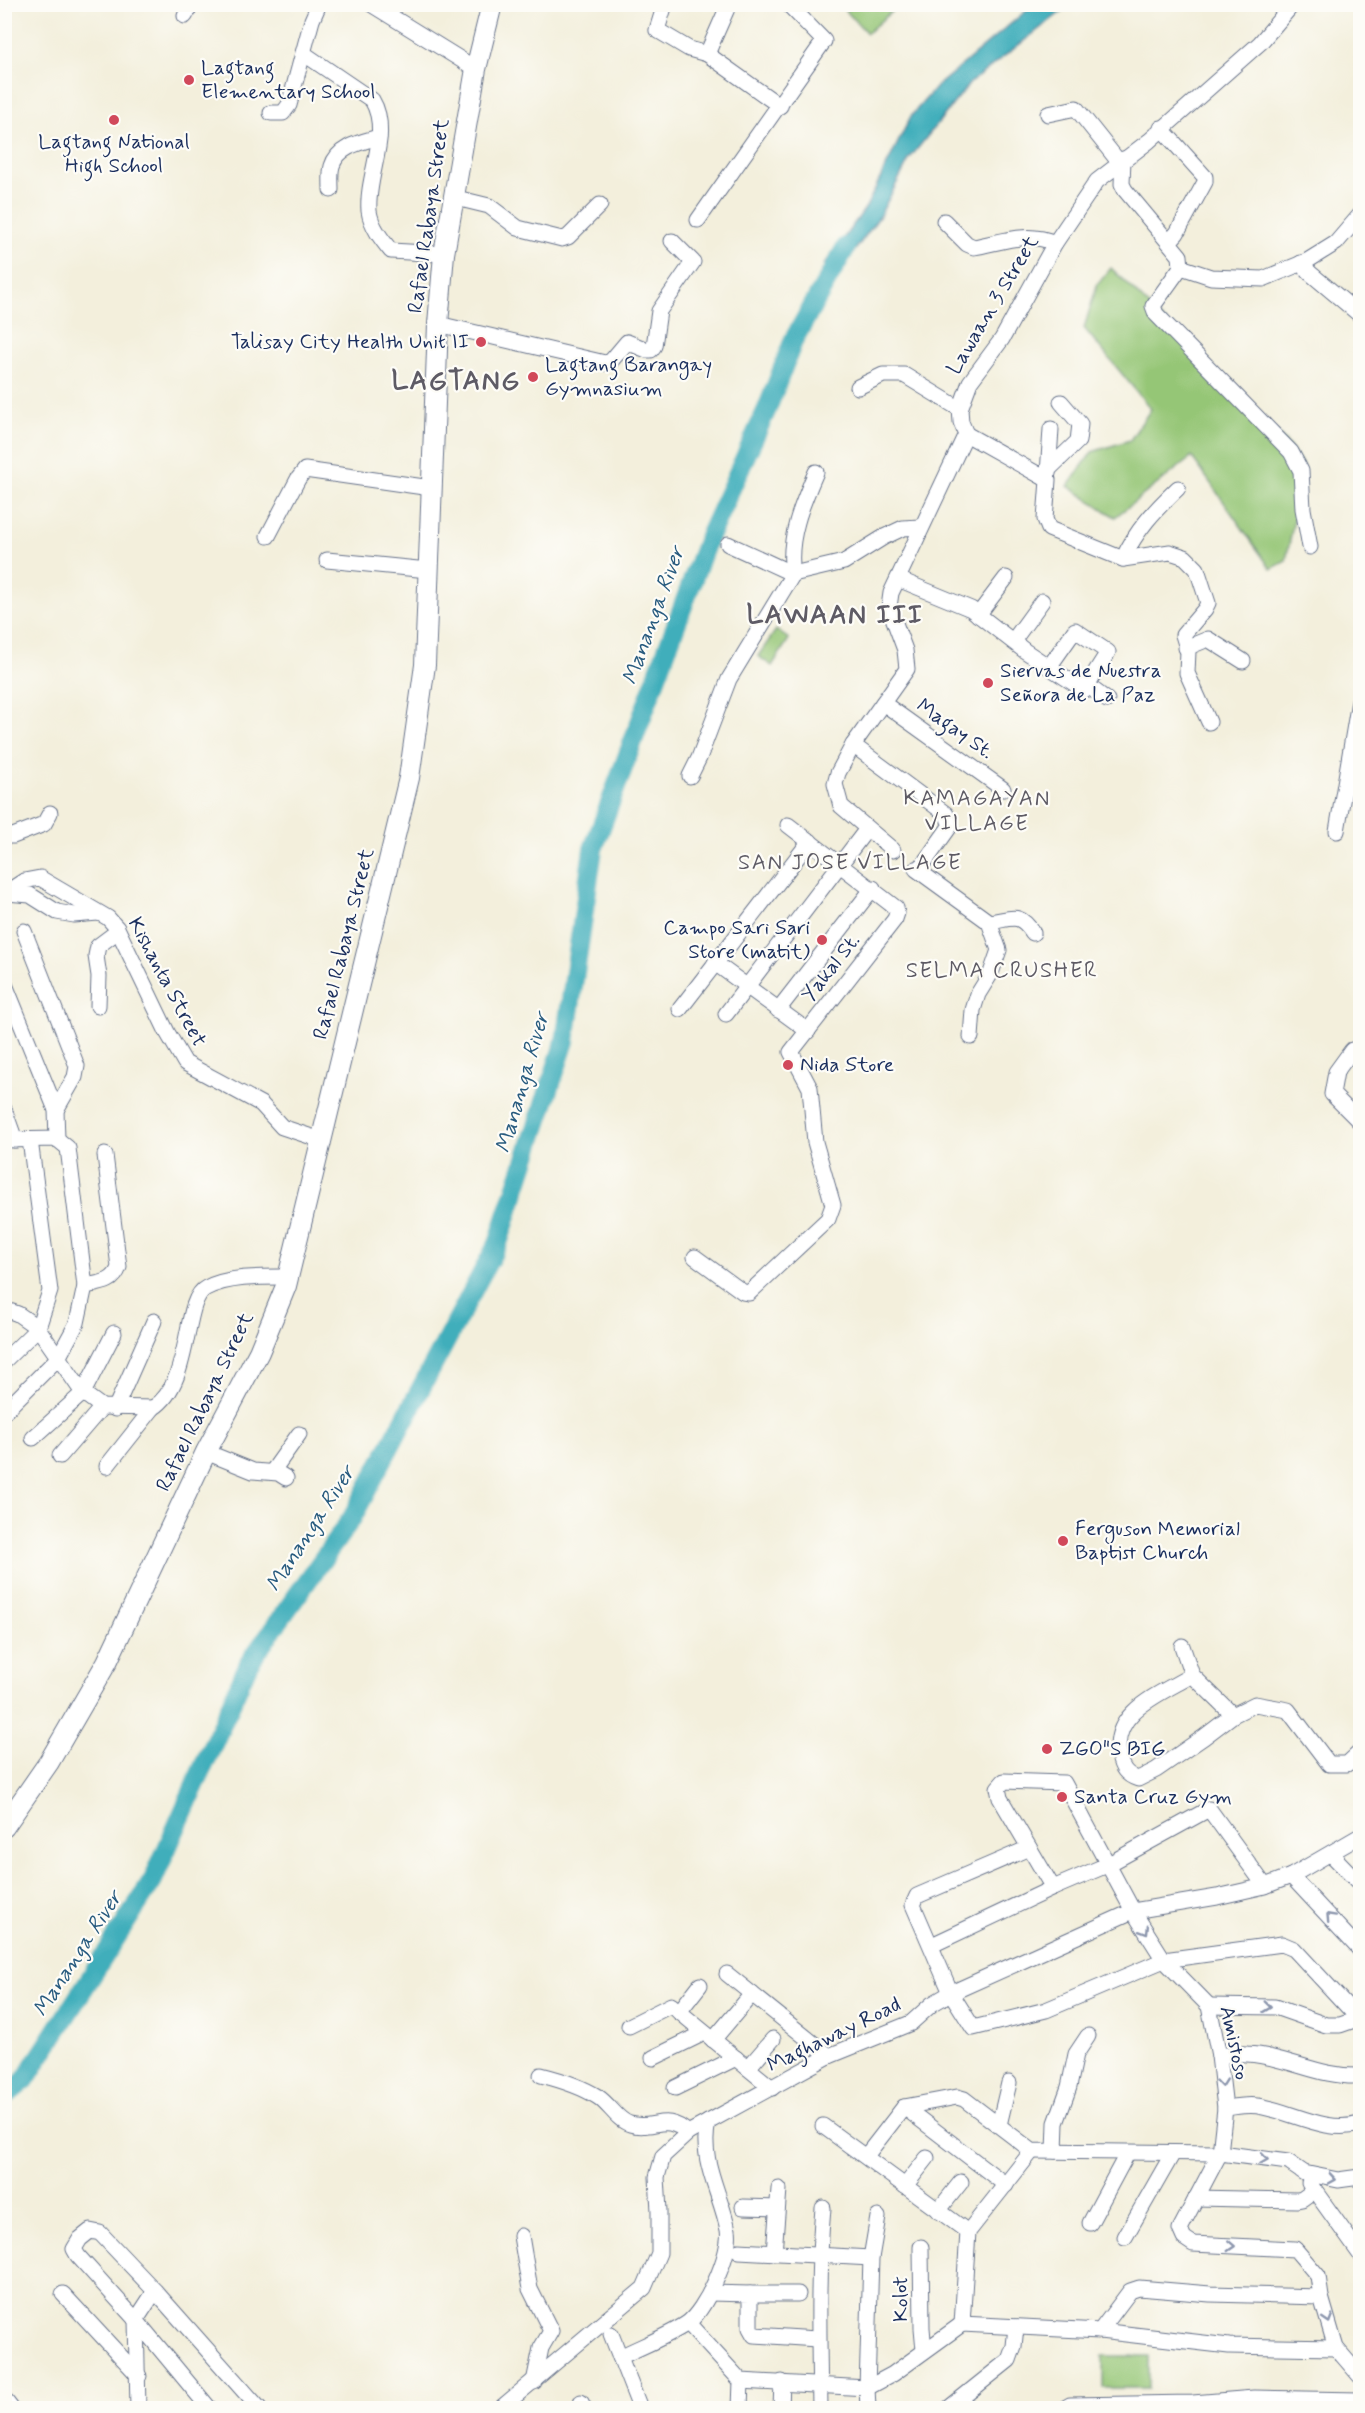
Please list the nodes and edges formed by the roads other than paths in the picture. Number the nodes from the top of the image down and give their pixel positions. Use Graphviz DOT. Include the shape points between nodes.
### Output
graph roads {
  1 [pos="319,4"];
  2 [pos="371,4"];
  3 [pos="492,4"];
  4 [pos="665,4"];
  5 [pos="729,4"];
  6 [pos="788,4"];
  7 [pos="1293,4"];
  8 [pos="303,53"];
  9 [pos="707,54"];
  10 [pos="476,69"];
  11 [pos="780,106"];
  12 [pos="271,113"];
  13 [pos="1048,114"];
  14 [pos="1161,128"];
  15 [pos="379,137"];
  16 [pos="1121,161"];
  17 [pos="331,190"];
  18 [pos="453,197"];
  19 [pos="600,206"];
  20 [pos="1360,215"];
  21 [pos="698,220"];
  22 [pos="944,221"];
  23 [pos="672,241"];
  24 [pos="1169,242"];
  25 [pos="1055,243"];
  26 [pos="444,255"];
  27 [pos="1301,263"];
  28 [pos="1181,267"];
  29 [pos="1360,315"];
  30 [pos="438,324"];
  31 [pos="858,387"];
  32 [pos="1061,402"];
  33 [pos="960,409"];
  34 [pos="1051,429"];
  35 [pos="966,434"];
  36 [pos="816,472"];
  37 [pos="1048,475"];
  38 [pos="432,488"];
  39 [pos="1178,488"];
  40 [pos="920,527"];
  41 [pos="268,536"];
  42 [pos="728,544"];
  43 [pos="1310,547"];
  44 [pos="1123,559"];
  45 [pos="327,560"];
  46 [pos="428,570"];
  47 [pos="793,574"];
  48 [pos="1006,578"];
  49 [pos="898,579"];
  50 [pos="1042,602"];
  51 [pos="978,615"];
  52 [pos="1013,641"];
  53 [pos="1186,648"];
  54 [pos="1243,661"];
  55 [pos="1048,668"];
  56 [pos="1087,685"];
  57 [pos="1360,695"];
  58 [pos="1107,700"];
  59 [pos="883,703"];
  60 [pos="1209,722"];
  61 [pos="853,745"];
  62 [pos="690,776"];
  63 [pos="1360,786"];
  64 [pos="1344,788"];
  65 [pos="1003,789"];
  66 [pos="50,813"];
  67 [pos="788,825"];
  68 [pos="867,830"];
  69 [pos="1337,831"];
  70 [pos="4,836"];
  71 [pos="810,841"];
  72 [pos="893,850"];
  73 [pos="841,865"];
  74 [pos="873,888"];
  75 [pos="64,891"];
  76 [pos="6,893"];
  77 [pos="53,909"];
  78 [pos="98,913"];
  79 [pos="989,922"];
  80 [pos="24,931"];
  81 [pos="118,931"];
  82 [pos="1033,933"];
  83 [pos="715,963"];
  84 [pos="4,982"];
  85 [pos="746,987"];
  86 [pos="98,1006"];
  87 [pos="680,1009"];
  88 [pos="778,1010"];
  89 [pos="726,1014"];
  90 [pos="808,1031"];
  91 [pos="971,1037"];
  92 [pos="1360,1049"];
  93 [pos="4,1109"];
  94 [pos="56,1110"];
  95 [pos="1360,1122"];
  96 [pos="57,1139"];
  97 [pos="17,1140"];
  98 [pos="321,1140"];
  99 [pos="105,1155"];
  100 [pos="695,1257"];
  101 [pos="289,1277"];
  102 [pos="85,1286"];
  103 [pos="5,1308"];
  104 [pos="154,1321"];
  105 [pos="38,1328"];
  106 [pos="114,1333"];
  107 [pos="58,1358"];
  108 [pos="4,1361"];
  109 [pos="83,1393"];
  110 [pos="109,1408"];
  111 [pos="153,1408"];
  112 [pos="4,1412"];
  113 [pos="299,1434"];
  114 [pos="33,1438"];
  115 [pos="206,1452"];
  116 [pos="60,1456"];
  117 [pos="107,1466"];
  118 [pos="1182,1646"];
  119 [pos="1192,1675"];
  120 [pos="1233,1714"];
  121 [pos="1360,1752"];
  122 [pos="4,1827"];
  123 [pos="1360,1836"];
  124 [pos="1029,1848"];
  125 [pos="1331,1854"];
  126 [pos="1107,1865"];
  127 [pos="1291,1876"];
  128 [pos="1360,1884"];
  129 [pos="1265,1886"];
  130 [pos="1053,1888"];
  131 [pos="1133,1911"];
  132 [pos="932,1945"];
  133 [pos="1360,1950"];
  134 [pos="1164,1960"];
  135 [pos="727,1974"];
  136 [pos="700,1985"];
  137 [pos="951,1993"];
  138 [pos="752,1994"];
  139 [pos="1209,2006"];
  140 [pos="679,2012"];
  141 [pos="1359,2018"];
  142 [pos="629,2026"];
  143 [pos="709,2036"];
  144 [pos="1088,2036"];
  145 [pos="773,2039"];
  146 [pos="829,2056"];
  147 [pos="1219,2056"];
  148 [pos="653,2058"];
  149 [pos="742,2063"];
  150 [pos="541,2075"];
  151 [pos="1360,2076"];
  152 [pos="1009,2083"];
  153 [pos="675,2088"];
  154 [pos="772,2088"];
  155 [pos="904,2107"];
  156 [pos="1225,2108"];
  157 [pos="708,2122"];
  158 [pos="1360,2124"];
  159 [pos="999,2125"];
  160 [pos="823,2126"];
  161 [pos="688,2133"];
  162 [pos="1032,2151"];
  163 [pos="1055,2151"];
  164 [pos="1220,2153"];
  165 [pos="1127,2154"];
  166 [pos="1173,2154"];
  167 [pos="866,2156"];
  168 [pos="927,2158"];
  169 [pos="1304,2173"];
  170 [pos="1360,2177"];
  171 [pos="961,2182"];
  172 [pos="1006,2185"];
  173 [pos="905,2186"];
  174 [pos="779,2188"];
  175 [pos="1313,2191"];
  176 [pos="1196,2198"];
  177 [pos="744,2207"];
  178 [pos="777,2208"];
  179 [pos="823,2208"];
  180 [pos="938,2211"];
  181 [pos="878,2217"];
  182 [pos="1090,2223"];
  183 [pos="968,2232"];
  184 [pos="521,2236"];
  185 [pos="1125,2237"];
  186 [pos="921,2247"];
  187 [pos="740,2251"];
  188 [pos="774,2253"];
  189 [pos="819,2254"];
  190 [pos="1360,2254"];
  191 [pos="871,2258"];
  192 [pos="155,2291"];
  193 [pos="710,2293"];
  194 [pos="63,2294"];
  195 [pos="750,2294"];
  196 [pos="798,2294"];
  197 [pos="1321,2297"];
  198 [pos="136,2320"];
  199 [pos="688,2322"];
  200 [pos="962,2324"];
  201 [pos="1016,2327"];
  202 [pos="1100,2331"];
  203 [pos="611,2334"];
  204 [pos="817,2338"];
  205 [pos="1336,2348"];
  206 [pos="924,2350"];
  207 [pos="620,2357"];
  208 [pos="139,2376"];
  209 [pos="1360,2376"];
  210 [pos="741,2381"];
  211 [pos="534,2382"];
  212 [pos="782,2382"];
  213 [pos="819,2384"];
  214 [pos="867,2388"];
  215 [pos="4,2399"];
  216 [pos="1360,2400"];
  217 [pos="1254,2403"];
  218 [pos="1193,2406"];
  219 [pos="11,2409"];
  220 [pos="138,2409"];
  221 [pos="209,2409"];
  222 [pos="259,2409"];
  223 [pos="501,2409"];
  224 [pos="640,2409"];
  225 [pos="740,2409"];
  226 [pos="781,2409"];
  227 [pos="820,2409"];
  228 [pos="868,2409"];
  229 [pos="949,2409"];
  230 [pos="1065,2409"];
  1 -- 8 [label="street"];
  2 -- 10 [label="street"];
  3 -- 10 [label="main road, Rafael Rabaya Street"];
  4 -- 9 [label="street" via="657,30 689,49"];
  5 -- 9 [label="street"];
  6 -- 11 [label="street" via="824,41"];
  7 -- 14 [label="street, Lawaan 3 Street" via="1260,43"];
  8 -- 12 [label="street" via="289,105 284,113"];
  8 -- 15 [label="street" via="372,100 380,118"];
  9 -- 11 [label="street"];
  10 -- 18 [label="main road, Rafael Rabaya Street"];
  11 -- 21 [label="street"];
  13 -- 16 [label="street" via="1076,108"];
  14 -- 16 [label="street, Lawaan 3 Street"];
  14 -- 24 [label="street" via="1205,177"];
  15 -- 17 [label="street" via="351,145 338,156 332,166"];
  15 -- 26 [label="street" via="369,212 377,233 391,251"];
  16 -- 24 [label="street" via="1125,190"];
  16 -- 25 [label="street, Lawaan 3 Street" via="1097,181"];
  18 -- 19 [label="street" via="489,206 518,228 562,239"];
  18 -- 26 [label="main road, Rafael Rabaya Street"];
  20 -- 27 [label="street" via="1336,243"];
  22 -- 25 [label="street" via="974,247 1029,236"];
  23 -- 30 [label="street" via="693,262 659,311 651,350 627,342 605,363"];
  24 -- 28 [label="street" via="1180,256"];
  25 -- 33 [label="street, Lawaan 3 Street" via="1002,339 970,382"];
  26 -- 30 [label="main road, Rafael Rabaya Street"];
  27 -- 28 [label="street" via="1263,279 1211,277"];
  27 -- 29 [label="street"];
  28 -- 43 [label="street" via="1153,306 1156,314 1290,452 1301,471"];
  30 -- 38 [label="main road, Rafael Rabaya Street"];
  31 -- 33 [label="street" via="883,375 904,375"];
  32 -- 37 [label="street" via="1080,424 1078,441"];
  33 -- 35 [label="street, Lawaan 3 Street"];
  34 -- 37 [label="street"];
  35 -- 37 [label="street"];
  35 -- 40 [label="street"];
  36 -- 47 [label="street" via="799,511"];
  37 -- 44 [label="street" via="1045,519 1049,529"];
  38 -- 41 [label="street" via="305,470"];
  38 -- 46 [label="main road, Rafael Rabaya Street"];
  39 -- 44 [label="street" via="1143,523"];
  40 -- 47 [label="street" via="903,528 844,562"];
  40 -- 49 [label="street"];
  42 -- 47 [label="street"];
  44 -- 53 [label="street" via="1170,552 1185,557 1197,569 1208,603 1183,634"];
  45 -- 46 [label="street"];
  46 -- 98 [label="main road, Rafael Rabaya Street" via="425,665 409,778"];
  47 -- 62 [label="street" via="729,679"];
  48 -- 51 [label="street"];
  49 -- 51 [label="street"];
  49 -- 59 [label="street" via="889,607 905,650 907,669"];
  50 -- 52 [label="street"];
  51 -- 52 [label="street"];
  52 -- 55 [label="street"];
  53 -- 54 [label="street" via="1208,639"];
  53 -- 60 [label="street" via="1187,673"];
  55 -- 56 [label="street" via="1084,690"];
  55 -- 56 [label="street" via="1075,630 1108,652"];
  56 -- 58 [label="street"];
  57 -- 64 [label="street"];
  59 -- 61 [label="street"];
  59 -- 65 [label="street, Magay St."];
  61 -- 68 [label="street" via="838,773 836,792 841,806"];
  61 -- 79 [label="street" via="946,814 951,825 917,870"];
  63 -- 64 [label="street"];
  64 -- 69 [label="street"];
  66 -- 70 [label="street" via="45,824"];
  67 -- 71 [label="street"];
  68 -- 72 [label="street"];
  68 -- 73 [label="street"];
  71 -- 73 [label="street"];
  71 -- 83 [label="street"];
  73 -- 74 [label="street"];
  73 -- 85 [label="street"];
  74 -- 88 [label="street"];
  74 -- 90 [label="street, Yakal St." via="896,908 895,920"];
  75 -- 76 [label="street, Kishanta Street" via="40,878 30,879"];
  75 -- 77 [label="street"];
  75 -- 78 [label="street, Kishanta Street"];
  76 -- 77 [label="street" via="30,895"];
  77 -- 78 [label="street, Kishanta Street" via="74,915"];
  78 -- 81 [label="street, Kishanta Street"];
  79 -- 82 [label="street" via="1016,917 1025,921"];
  79 -- 91 [label="street" via="999,950 991,974 978,994"];
  80 -- 94 [label="street" via="77,1066"];
  81 -- 86 [label="street" via="98,946"];
  81 -- 98 [label="street, Kishanta Street" via="185,1063 261,1104 282,1127"];
  83 -- 85 [label="street"];
  83 -- 87 [label="street"];
  84 -- 94 [label="street"];
  85 -- 88 [label="street"];
  85 -- 89 [label="street"];
  88 -- 90 [label="street"];
  90 -- 100 [label="street, Yakal St." via="791,1052 810,1088 815,1142 833,1205 828,1219 748,1293"];
  92 -- 95 [label="street" via="1352,1050 1336,1072 1332,1094"];
  93 -- 97 [label="street"];
  94 -- 96 [label="street"];
  96 -- 97 [label="street"];
  96 -- 102 [label="street" via="68,1148"];
  97 -- 105 [label="street" via="50,1291"];
  98 -- 101 [label="main road, Rafael Rabaya Street"];
  99 -- 102 [label="street" via="119,1267 112,1280"];
  101 -- 111 [label="street" via="223,1282 204,1288 197,1298 182,1364 171,1391"];
  101 -- 115 [label="main road, Rafael Rabaya Street" via="259,1352"];
  102 -- 107 [label="street" via="77,1323"];
  103 -- 105 [label="street"];
  104 -- 110 [label="street"];
  105 -- 107 [label="street"];
  105 -- 108 [label="street"];
  106 -- 109 [label="street"];
  107 -- 109 [label="street"];
  107 -- 112 [label="street"];
  109 -- 110 [label="street"];
  109 -- 114 [label="street"];
  110 -- 111 [label="street"];
  110 -- 116 [label="street"];
  111 -- 117 [label="street"];
  113 -- 115 [label="street" via="279,1475 253,1471"];
  115 -- 122 [label="main road, Rafael Rabaya Street" via="107,1662 49,1762"];
  118 -- 119 [label="street"];
  119 -- 120 [label="street"];
  119 -- 120 [label="street" via="1133,1710 1121,1728 1117,1746 1120,1764 1128,1776 1138,1779 1156,1770"];
  120 -- 121 [label="street" via="1255,1704 1288,1710 1329,1764 1347,1764"];
  123 -- 125 [label="street, Maghaway Road"];
  124 -- 126 [label="street, Amistoso" via="1000,1798 998,1788 1004,1781 1064,1784"];
  124 -- 130 [label="street"];
  124 -- 132 [label="street" via="917,1896 913,1905"];
  125 -- 127 [label="street, Maghaway Road"];
  125 -- 128 [label="street"];
  126 -- 129 [label="street" via="1209,1809"];
  126 -- 130 [label="street"];
  126 -- 131 [label="street, Amistoso"];
  127 -- 129 [label="street, Maghaway Road"];
  133 -- 127 [label="street, one-way"];
  129 -- 131 [label="street, Maghaway Road"];
  130 -- 132 [label="street"];
  131 -- 134 [label="street, Amistoso, one-way"];
  131 -- 137 [label="street, Maghaway Road"];
  132 -- 137 [label="street"];
  134 -- 137 [label="street" via="1046,2010 977,2029 970,2025"];
  134 -- 139 [label="street, Amistoso"];
  134 -- 141 [label="street" via="1282,1944 1294,1949"];
  135 -- 138 [label="street"];
  136 -- 140 [label="street"];
  137 -- 146 [label="street, Maghaway Road" via="911,2023"];
  138 -- 143 [label="street"];
  138 -- 146 [label="street"];
  139 -- 141 [label="street, one-way" via="1275,2007 1326,2025"];
  139 -- 147 [label="street, Amistoso"];
  140 -- 142 [label="street" via="672,2005"];
  140 -- 143 [label="street"];
  143 -- 148 [label="street"];
  143 -- 149 [label="street"];
  144 -- 163 [label="street" via="1076,2054 1056,2123"];
  145 -- 149 [label="street"];
  146 -- 154 [label="street, Maghaway Road"];
  147 -- 151 [label="street" via="1246,2054 1340,2077"];
  147 -- 156 [label="street, Amistoso, one-way"];
  149 -- 153 [label="street"];
  149 -- 154 [label="street"];
  150 -- 161 [label="street" via="599,2097 627,2124 665,2122 678,2124"];
  152 -- 159 [label="street"];
  154 -- 157 [label="street, Maghaway Road"];
  155 -- 159 [label="street" via="957,2097"];
  155 -- 167 [label="street"];
  155 -- 172 [label="street"];
  156 -- 158 [label="street" via="1256,2105 1331,2126"];
  156 -- 164 [label="street, Amistoso"];
  157 -- 161 [label="street, Maghaway Road"];
  157 -- 193 [label="street" via="707,2160 729,2232 726,2258"];
  159 -- 162 [label="street"];
  160 -- 167 [label="street"];
  161 -- 211 [label="street, Maghaway Road" via="663,2156 657,2177 659,2253 644,2288"];
  162 -- 163 [label="street"];
  162 -- 172 [label="street"];
  163 -- 165 [label="street"];
  164 -- 166 [label="street"];
  164 -- 169 [label="street, one-way" via="1288,2162"];
  164 -- 176 [label="street"];
  165 -- 166 [label="street"];
  165 -- 182 [label="street"];
  166 -- 185 [label="street"];
  167 -- 173 [label="street"];
  168 -- 173 [label="street"];
  169 -- 170 [label="street, one-way" via="1338,2180"];
  169 -- 175 [label="street"];
  171 -- 180 [label="street"];
  172 -- 183 [label="street"];
  173 -- 180 [label="street"];
  174 -- 178 [label="street"];
  175 -- 176 [label="street" via="1297,2200"];
  175 -- 190 [label="street"];
  176 -- 197 [label="street, one-way" via="1180,2229 1184,2238 1193,2244 1295,2249 1318,2276"];
  177 -- 178 [label="street"];
  178 -- 188 [label="street"];
  179 -- 189 [label="street"];
  180 -- 183 [label="street"];
  181 -- 191 [label="street"];
  183 -- 200 [label="street"];
  184 -- 211 [label="street" via="530,2289 551,2331 541,2348"];
  186 -- 206 [label="street, Kolot"];
  187 -- 188 [label="street"];
  188 -- 189 [label="street"];
  189 -- 191 [label="street"];
  189 -- 204 [label="street"];
  191 -- 214 [label="street"];
  192 -- 198 [label="street"];
  192 -- 198 [label="street" via="100,2233 90,2231 80,2239 74,2249 78,2256"];
  192 -- 222 [label="street"];
  193 -- 195 [label="street"];
  193 -- 199 [label="street"];
  194 -- 208 [label="street"];
  195 -- 196 [label="street"];
  195 -- 204 [label="street" via="750,2328 754,2335"];
  197 -- 202 [label="street" via="1139,2288 1130,2291"];
  197 -- 205 [label="street, one-way"];
  198 -- 208 [label="street"];
  198 -- 221 [label="street"];
  199 -- 207 [label="street"];
  199 -- 210 [label="street"];
  200 -- 201 [label="street"];
  200 -- 206 [label="street"];
  201 -- 202 [label="street"];
  201 -- 229 [label="street" via="1009,2360"];
  202 -- 205 [label="street" via="1228,2346"];
  203 -- 207 [label="street"];
  204 -- 213 [label="street"];
  205 -- 209 [label="street"];
  206 -- 214 [label="street"];
  207 -- 224 [label="street"];
  208 -- 220 [label="street"];
  210 -- 212 [label="street"];
  210 -- 225 [label="street"];
  211 -- 223 [label="street, Maghaway Road"];
  212 -- 213 [label="street"];
  212 -- 226 [label="street"];
  213 -- 214 [label="street"];
  213 -- 227 [label="street"];
  214 -- 228 [label="street"];
  215 -- 219 [label="street"];
  216 -- 217 [label="street"];
  217 -- 218 [label="street"];
  218 -- 230 [label="street" via="1070,2405"];
}
